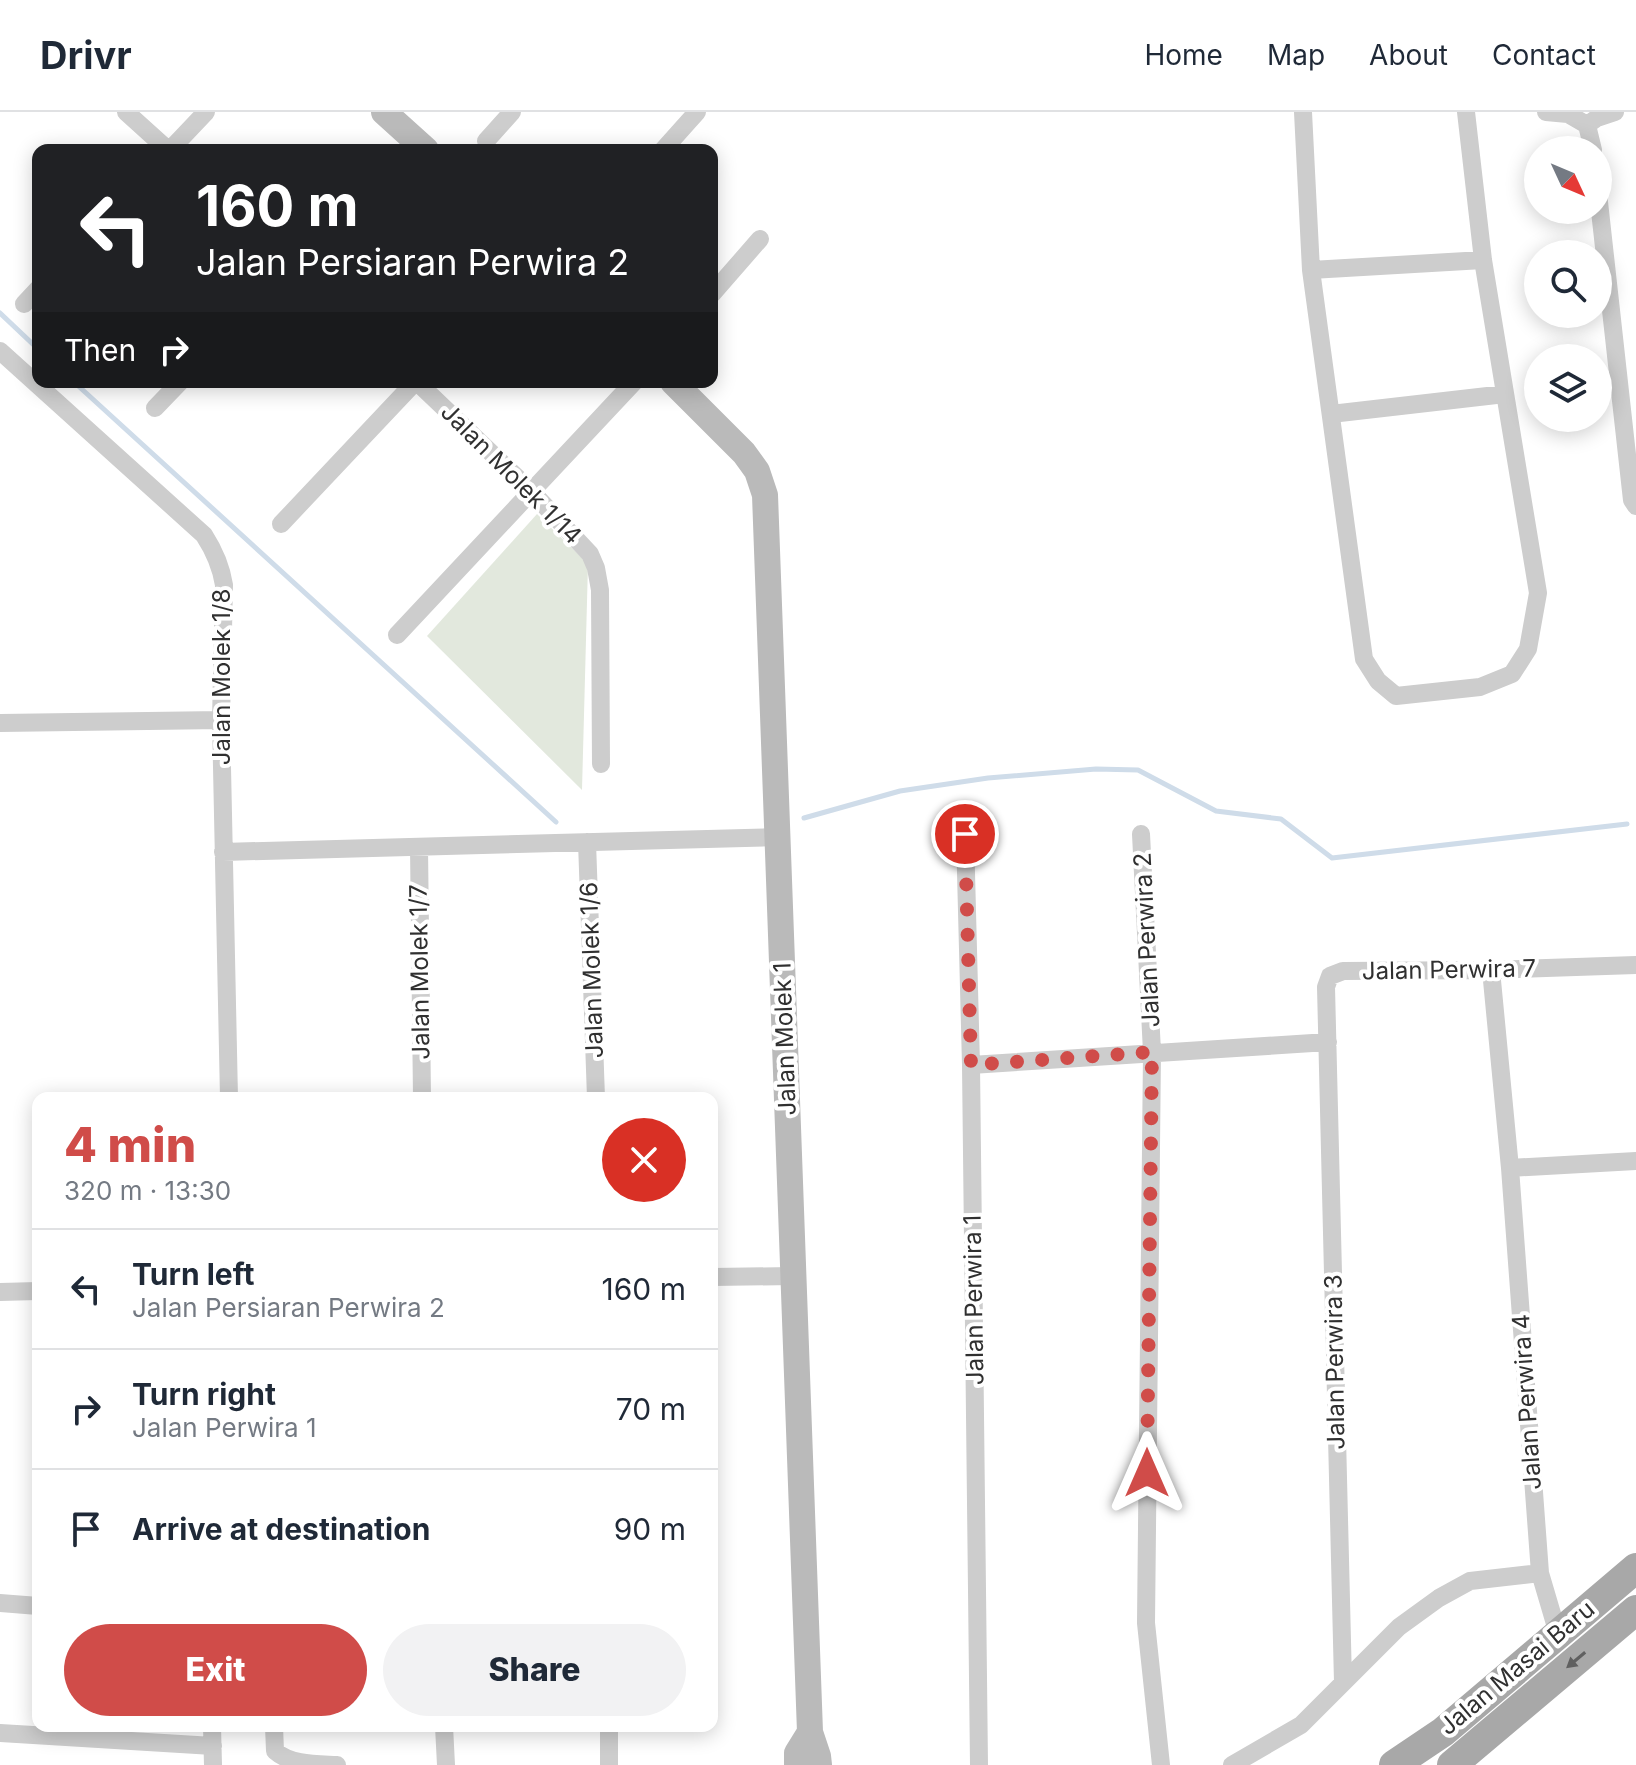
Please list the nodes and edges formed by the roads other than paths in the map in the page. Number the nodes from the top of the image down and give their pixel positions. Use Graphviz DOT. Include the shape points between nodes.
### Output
graph roads {
  1 [pos="126,112"];
  2 [pos="206,112"];
  3 [pos="384,112"];
  4 [pos="512,112"];
  5 [pos="697,112"];
  6 [pos="1303,112"];
  7 [pos="1466,112"];
  8 [pos="1546,112"];
  9 [pos="1615,112"];
  10 [pos="1587,125"];
  11 [pos="1590,136"];
  12 [pos="486,141"];
  13 [pos="162,144"];
  14 [pos="175,144"];
  15 [pos="419,144"];
  16 [pos="668,144"];
  17 [pos="1601,224"];
  18 [pos="760,239"];
  19 [pos="1483,260"];
  20 [pos="1311,270"];
  21 [pos="718,287"];
  22 [pos="32,295"];
  23 [pos="24,304"];
  24 [pos="0,351"];
  25 [pos="32,380"];
  26 [pos="41,388"];
  27 [pos="174,388"];
  28 [pos="410,388"];
  29 [pos="422,388"];
  30 [pos="628,388"];
  31 [pos="679,388"];
  32 [pos="1505,394"];
  33 [pos="155,408"];
  34 [pos="1331,414"];
  35 [pos="531,491"];
  36 [pos="1636,506"];
  37 [pos="281,524"];
  38 [pos="397,635"];
  39 [pos="221,720"];
  40 [pos="0,723"];
  41 [pos="601,764"];
  42 [pos="965,834"];
  43 [pos="1141,834"];
  44 [pos="778,837"];
  45 [pos="587,842"];
  46 [pos="419,847"];
  47 [pos="223,852"];
  48 [pos="1636,965"];
  49 [pos="1491,970"];
  50 [pos="1328,1042"];
  51 [pos="1152,1052"];
  52 [pos="971,1065"];
  53 [pos="229,1092"];
  54 [pos="422,1092"];
  55 [pos="596,1092"];
  56 [pos="1636,1161"];
  57 [pos="1510,1168"];
  58 [pos="793,1276"];
  59 [pos="718,1277"];
  60 [pos="32,1291"];
  61 [pos="0,1292"];
  62 [pos="1636,1568"];
  63 [pos="1540,1573"];
  64 [pos="0,1603"];
  65 [pos="32,1606"];
  66 [pos="1636,1610"];
  67 [pos="1558,1634"];
  68 [pos="1343,1682"];
  69 [pos="212,1732"];
  70 [pos="274,1732"];
  71 [pos="444,1732"];
  72 [pos="609,1732"];
  73 [pos="810,1732"];
  74 [pos="0,1733"];
  75 [pos="213,1756"];
  76 [pos="337,1765"];
  77 [pos="446,1765"];
  78 [pos="609,1765"];
  79 [pos="797,1765"];
  80 [pos="819,1765"];
  81 [pos="979,1765"];
  82 [pos="1161,1765"];
  83 [pos="1232,1765"];
  84 [pos="1394,1765"];
  85 [pos="1452,1765"];
  1 -- 13 [label="street"];
  2 -- 14 [label="street"];
  3 -- 15 [label="street"];
  4 -- 12 [label="street"];
  5 -- 16 [label="street"];
  6 -- 20 [label="street"];
  7 -- 19 [label="street"];
  8 -- 10 [label="street" via="1568,114"];
  9 -- 10 [label="street"];
  10 -- 11 [label="street"];
  17 -- 36 [label="street"];
  18 -- 21 [label="street"];
  19 -- 20 [label="street"];
  19 -- 32 [label="street"];
  20 -- 34 [label="street"];
  22 -- 23 [label="street"];
  24 -- 25 [label="street, Jalan Molek 1/8"];
  26 -- 39 [label="street, Jalan Molek 1/8" via="204,535 216,554 224,585"];
  27 -- 33 [label="street"];
  28 -- 37 [label="street"];
  29 -- 35 [label="street, Jalan Molek 1/14"];
  30 -- 35 [label="street"];
  31 -- 44 [label="street, Jalan Molek 1" via="744,453 765,495"];
  32 -- 34 [label="street"];
  32 -- 34 [label="street" via="1538,593 1528,649 1512,674 1480,687 1396,696 1364,659"];
  35 -- 38 [label="street"];
  35 -- 41 [label="street, Jalan Molek 1/14" via="590,554 596,568"];
  39 -- 40 [label="street"];
  39 -- 47 [label="street, Jalan Molek 1/8"];
  42 -- 52 [label="street, Jalan Perwira 1"];
  43 -- 51 [label="street, Jalan Perwira 2"];
  44 -- 45 [label="street"];
  44 -- 58 [label="street, Jalan Molek 1"];
  45 -- 46 [label="street"];
  45 -- 55 [label="street, Jalan Molek 1/6"];
  46 -- 47 [label="street"];
  46 -- 54 [label="street, Jalan Molek 1/7"];
  47 -- 53 [label="street, Jalan Molek 1/8"];
  48 -- 49 [label="street, Jalan Perwira 7"];
  49 -- 50 [label="street, Jalan Perwira 7" via="1343,971 1330,976"];
  49 -- 57 [label="street"];
  50 -- 51 [label="street"];
  50 -- 68 [label="street, Jalan Perwira 3"];
  51 -- 52 [label="street"];
  51 -- 82 [label="street, Jalan Perwira 2" via="1146,1623"];
  52 -- 81 [label="street, Jalan Perwira 1"];
  56 -- 57 [label="street"];
  57 -- 63 [label="street, Jalan Perwira 4"];
  58 -- 59 [label="street"];
  58 -- 73 [label="street, Jalan Molek 1"];
  60 -- 61 [label="street"];
  62 -- 67 [label="main road, Jalan Masai Baru"];
  63 -- 67 [label="street, Jalan Perwira 4"];
  63 -- 68 [label="street" via="1470,1581 1439,1598 1399,1627"];
  64 -- 65 [label="street"];
  66 -- 85 [label="main road, Jalan Masai Baru, one-way"];
  67 -- 84 [label="main road, Jalan Masai Baru" via="1443,1732"];
  68 -- 83 [label="street" via="1294,1731"];
  69 -- 75 [label="street"];
  70 -- 76 [label="street" via="275,1751 281,1757"];
  71 -- 77 [label="street"];
  72 -- 78 [label="street"];
  73 -- 79 [label="street, Jalan Molek 1" via="797,1753"];
  73 -- 80 [label="street, Jalan Molek 1"];
  74 -- 75 [label="street"];
}
